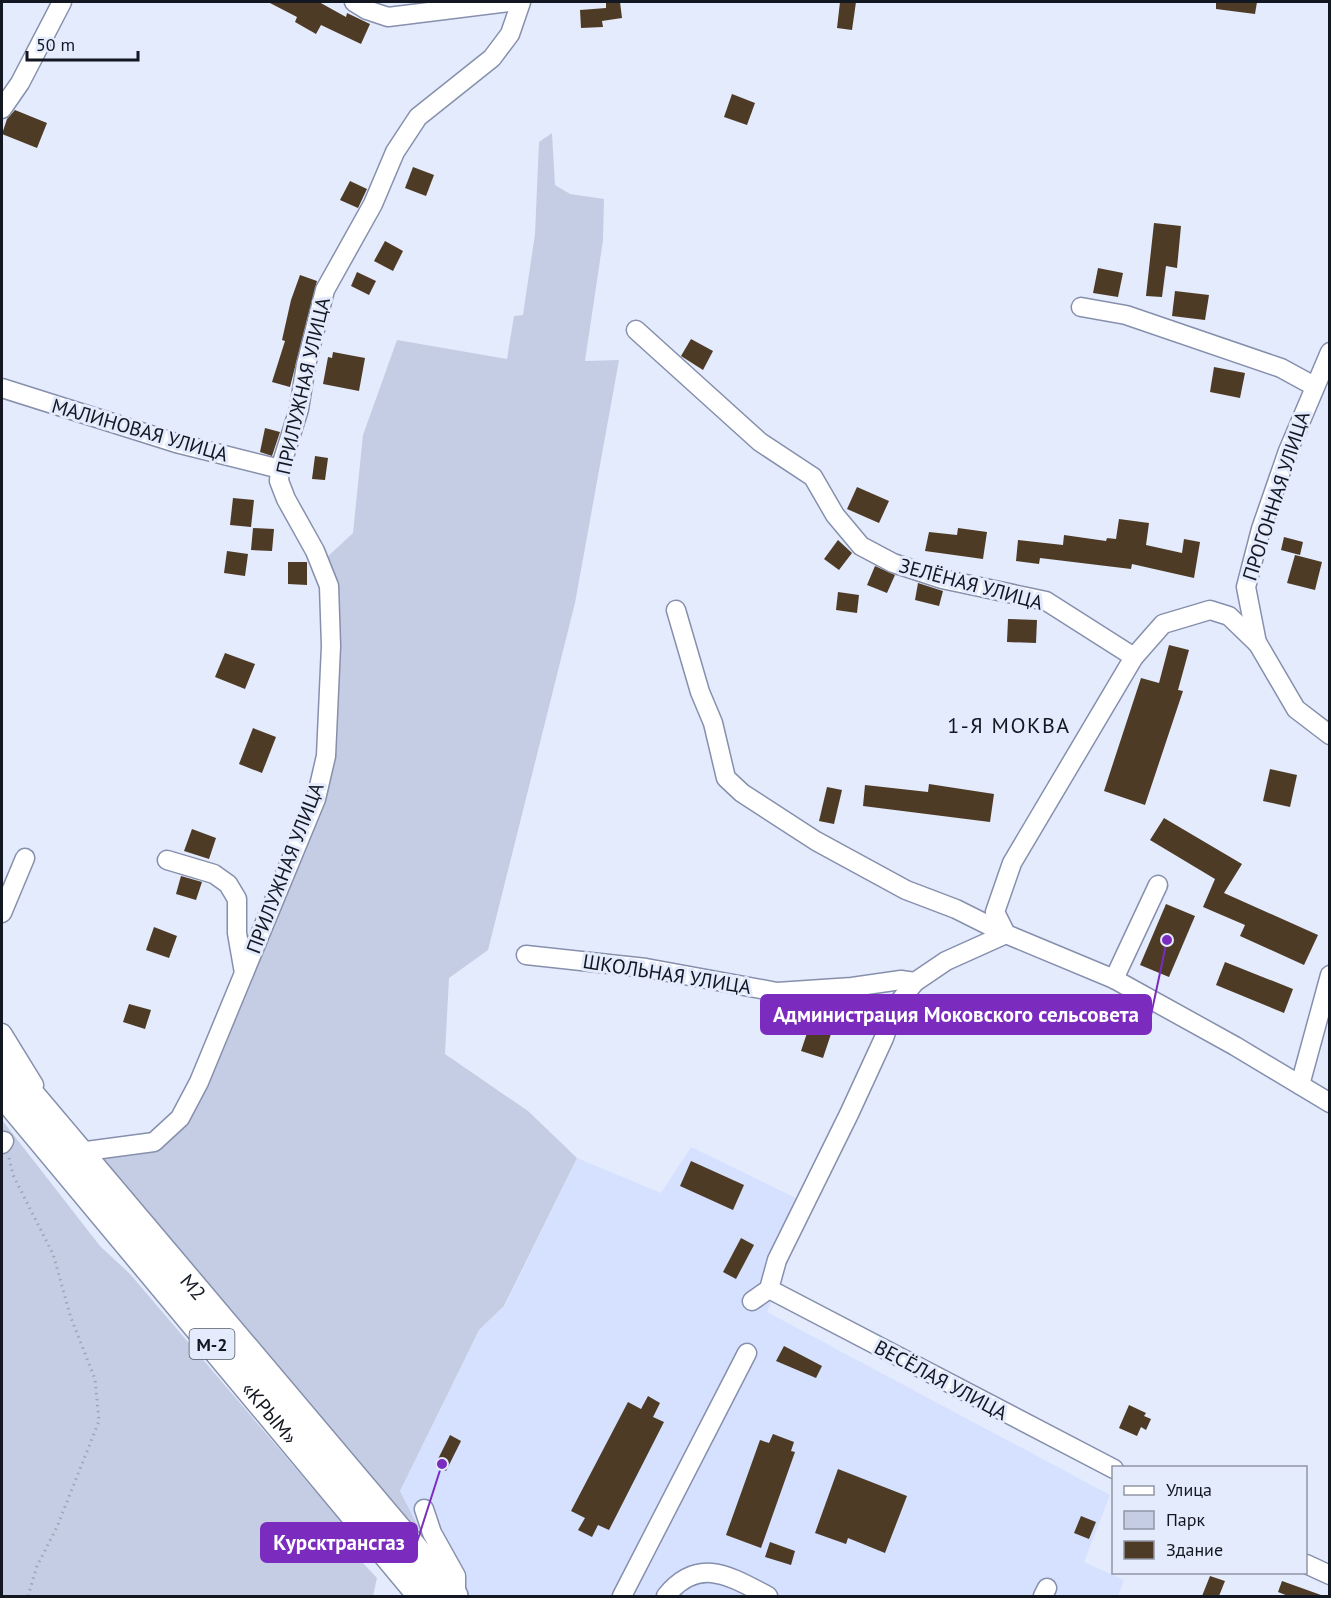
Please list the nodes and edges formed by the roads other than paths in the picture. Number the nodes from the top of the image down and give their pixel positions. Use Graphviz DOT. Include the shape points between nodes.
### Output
graph roads {
  1 [pos="62,2"];
  2 [pos="354,2"];
  3 [pos="510,2"];
  4 [pos="521,2"];
  5 [pos="2,109"];
  6 [pos="1081,306"];
  7 [pos="636,330"];
  8 [pos="1329,352"];
  9 [pos="1314,386"];
  10 [pos="2,388"];
  11 [pos="280,469"];
  12 [pos="676,610"];
  13 [pos="1258,644"];
  14 [pos="1134,657"];
  15 [pos="1329,735"];
  16 [pos="25,858"];
  17 [pos="167,860"];
  18 [pos="1158,885"];
  19 [pos="2,913"];
  20 [pos="1006,934"];
  21 [pos="526,955"];
  22 [pos="244,973"];
  23 [pos="1329,975"];
  24 [pos="1114,979"];
  25 [pos="915,982"];
  26 [pos="2,1033"];
  27 [pos="2,1061"];
  28 [pos="1300,1086"];
  29 [pos="2,1092"];
  30 [pos="1329,1103"];
  31 [pos="41,1106"];
  32 [pos="79,1152"];
  33 [pos="769,1288"];
  34 [pos="752,1301"];
  35 [pos="747,1353"];
  36 [pos="1112,1468"];
  37 [pos="424,1509"];
  38 [pos="1307,1564"];
  39 [pos="1329,1575"];
  40 [pos="422,1596"];
  41 [pos="455,1596"];
  42 [pos="622,1596"];
  43 [pos="666,1596"];
  44 [pos="768,1596"];
  1 -- 5 [label="street"];
  2 -- 3 [label="street" via="388,16"];
  4 -- 11 [label="street, ПРИЛУЖНАЯ УЛИЦА" via="510,34 492,58 418,117 396,152 373,204 325,290 299,409"];
  6 -- 9 [label="street" via="1126,315 1281,368"];
  7 -- 14 [label="street, ЗЕЛЁНАЯ УЛИЦА" via="760,442 813,477 861,546 893,563 942,579 1046,601"];
  8 -- 9 [label="street, ПРОГОННАЯ УЛИЦА"];
  9 -- 13 [label="street, ПРОГОННАЯ УЛИЦА" via="1261,529 1246,587"];
  10 -- 11 [label="street, МАЛИНОВАЯ УЛИЦА" via="176,443"];
  11 -- 22 [label="street, ПРИЛУЖНАЯ УЛИЦА" via="285,499 315,551 329,585 326,756 316,799"];
  12 -- 20 [label="street" via="713,723 726,778 742,793 816,841 906,890"];
  13 -- 14 [label="street" via="1230,616 1210,610 1163,624"];
  13 -- 15 [label="street" via="1296,709"];
  14 -- 20 [label="street" via="1012,863 995,912"];
  16 -- 19 [label="street"];
  17 -- 22 [label="street" via="214,874 228,884 237,899 237,933"];
  18 -- 24 [label="street"];
  20 -- 24 [label="street"];
  20 -- 25 [label="street" via="946,961"];
  21 -- 25 [label="street, ШКОЛЬНАЯ УЛИЦА" via="646,968 777,992"];
  22 -- 32 [label="street, ПРИЛУЖНАЯ УЛИЦА" via="180,1118 154,1142"];
  23 -- 28 [label="street"];
  24 -- 28 [label="street"];
  25 -- 33 [label="street" via="895,1007 849,1114 777,1260"];
  26 -- 31 [label="street" via="42,1100"];
  27 -- 31 [label="highway, М2"];
  28 -- 30 [label="street"];
  29 -- 40 [label="highway, «КРЫМ» / М-2"];
  31 -- 32 [label="highway, М2"];
  32 -- 41 [label="highway, М2"];
  33 -- 34 [label="street"];
  33 -- 36 [label="street, ВЕСЁЛАЯ УЛИЦА"];
  35 -- 42 [label="street"];
  37 -- 41 [label="street" via="432,1533 456,1576"];
  38 -- 39 [label="street"];
  43 -- 44 [label="street" via="689,1576 715,1572"];
}
